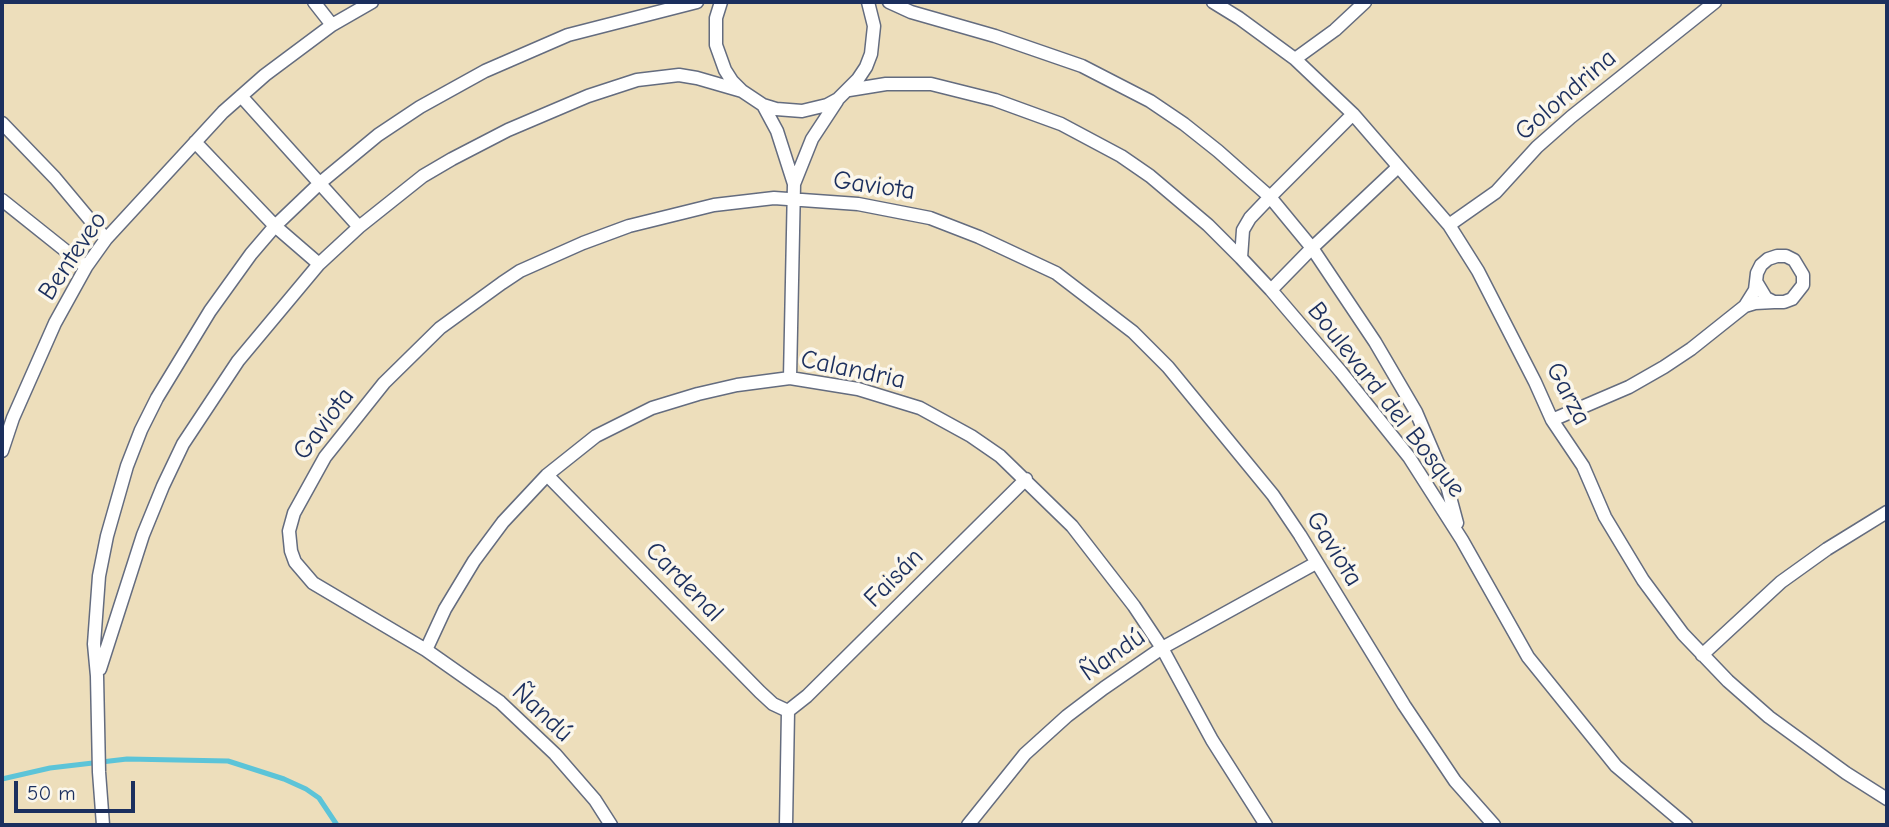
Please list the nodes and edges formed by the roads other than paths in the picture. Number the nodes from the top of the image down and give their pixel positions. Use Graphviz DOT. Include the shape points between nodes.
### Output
graph roads {
  1 [pos="314,2"];
  2 [pos="372,2"];
  3 [pos="697,2"];
  4 [pos="721,2"];
  5 [pos="868,2"];
  6 [pos="890,2"];
  7 [pos="1365,2"];
  8 [pos="1715,2"];
  9 [pos="1219,3"];
  10 [pos="332,25"];
  11 [pos="1295,59"];
  12 [pos="849,90"];
  13 [pos="741,91"];
  14 [pos="241,96"];
  15 [pos="838,99"];
  16 [pos="764,105"];
  17 [pos="1353,114"];
  18 [pos="2,123"];
  19 [pos="195,142"];
  20 [pos="1398,167"];
  21 [pos="320,183"];
  22 [pos="794,184"];
  23 [pos="1270,197"];
  24 [pos="793,199"];
  25 [pos="2,201"];
  26 [pos="1449,225"];
  27 [pos="275,226"];
  28 [pos="359,227"];
  29 [pos="106,239"];
  30 [pos="1312,248"];
  31 [pos="1241,258"];
  32 [pos="319,264"];
  33 [pos="86,267"];
  34 [pos="1757,282"];
  35 [pos="1270,290"];
  36 [pos="1774,302"];
  37 [pos="1745,306"];
  38 [pos="790,378"];
  39 [pos="1552,420"];
  40 [pos="2,451"];
  41 [pos="547,475"];
  42 [pos="1026,479"];
  43 [pos="1887,512"];
  44 [pos="1462,540"];
  45 [pos="1316,563"];
  46 [pos="1162,648"];
  47 [pos="426,650"];
  48 [pos="1702,655"];
  49 [pos="97,676"];
  50 [pos="791,710"];
  51 [pos="1887,799"];
  52 [pos="103,824"];
  53 [pos="611,825"];
  54 [pos="786,825"];
  55 [pos="968,825"];
  56 [pos="1266,825"];
  57 [pos="1494,825"];
  58 [pos="1686,825"];
  1 -- 10 [label="street"];
  2 -- 10 [label="street, Benteveo"];
  3 -- 21 [label="street" via="568,35 485,71 378,135"];
  4 -- 13 [label="street" via="716,45 725,70"];
  5 -- 12 [label="street" via="874,26 871,54"];
  6 -- 23 [label="street" via="1040,51 1118,83 1184,124"];
  7 -- 11 [label="street"];
  8 -- 26 [label="street, Golondrina" via="1571,117 1496,192"];
  9 -- 11 [label="street, Garza"];
  10 -- 14 [label="street, Benteveo"];
  11 -- 17 [label="street, Garza"];
  12 -- 15 [label="street"];
  12 -- 31 [label="street" via="931,84 995,100 1061,124 1150,176"];
  13 -- 16 [label="street"];
  13 -- 28 [label="street" via="680,75 637,80 588,96 452,159"];
  14 -- 19 [label="street, Benteveo"];
  14 -- 21 [label="street"];
  15 -- 16 [label="street" via="802,111"];
  15 -- 22 [label="street" via="812,139"];
  16 -- 22 [label="street"];
  17 -- 20 [label="street, Garza"];
  17 -- 23 [label="street"];
  18 -- 29 [label="street"];
  19 -- 27 [label="street"];
  19 -- 29 [label="street, Benteveo"];
  20 -- 26 [label="street, Garza"];
  20 -- 30 [label="street"];
  21 -- 27 [label="street"];
  21 -- 28 [label="street"];
  22 -- 24 [label="street"];
  23 -- 30 [label="street, Boulevard del Bosque"];
  23 -- 31 [label="street" via="1243,230"];
  24 -- 38 [label="street"];
  24 -- 45 [label="street, Gaviota" via="858,204 930,218 1056,274 1133,332 1168,367 1273,495"];
  24 -- 47 [label="street, Gaviota" via="735,201 660,217 520,271 440,328 356,417 325,457 298,505 289,531 291,551 313,583"];
  25 -- 33 [label="street"];
  26 -- 39 [label="street, Garza" via="1488,291"];
  27 -- 32 [label="street"];
  27 -- 49 [label="street" via="210,310 157,398 127,466 99,576 94,644"];
  28 -- 32 [label="street"];
  29 -- 33 [label="street, Benteveo"];
  30 -- 35 [label="street"];
  30 -- 44 [label="street, Boulevard del Bosque" via="1376,342 1416,412 1446,482"];
  31 -- 35 [label="street, Boulevard del Bosque"];
  32 -- 49 [label="street" via="237,361 183,444 144,535"];
  33 -- 40 [label="street, Benteveo" via="37,361"];
  34 -- 36 [label="street" via="1766,298"];
  34 -- 36 [label="street" via="1757,273 1768,259 1786,256 1794,260 1803,285 1792,299"];
  34 -- 37 [label="street"];
  35 -- 44 [label="street, Boulevard del Bosque" via="1409,457"];
  36 -- 37 [label="street"];
  37 -- 39 [label="street" via="1664,367"];
  38 -- 41 [label="street, Calandria" via="718,389 652,408 596,436"];
  38 -- 42 [label="street, Calandria" via="858,388 920,408 979,441"];
  39 -- 48 [label="street, Garza" via="1583,466 1605,517 1643,580"];
  41 -- 47 [label="street, Calandria" via="474,561"];
  41 -- 50 [label="street, Cardenal" via="760,692 773,704"];
  42 -- 46 [label="street, Calandria" via="1101,561"];
  42 -- 50 [label="street, Faisán"];
  43 -- 48 [label="street" via="1780,582"];
  44 -- 58 [label="street, Boulevard del Bosque" via="1528,657 1616,765"];
  45 -- 46 [label="street, Ñandú"];
  45 -- 57 [label="street, Gaviota" via="1418,727 1455,781"];
  46 -- 55 [label="street, Ñandú" via="1046,735 1008,773"];
  46 -- 56 [label="street, Calandria"];
  47 -- 53 [label="street, Ñandú" via="528,726 583,785"];
  48 -- 51 [label="street, Garza" via="1769,717"];
  49 -- 52 [label="street"];
  50 -- 54 [label="street"];
}
